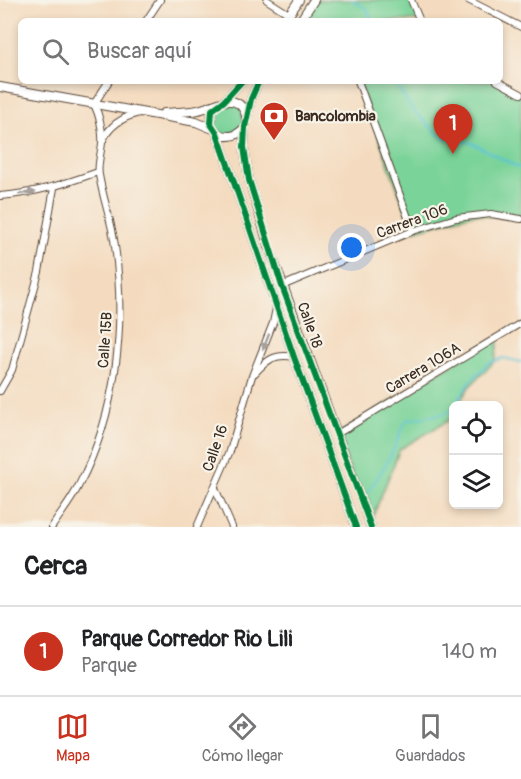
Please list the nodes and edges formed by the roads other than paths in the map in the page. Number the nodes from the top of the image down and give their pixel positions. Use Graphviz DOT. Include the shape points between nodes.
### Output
graph roads {
  1 [pos="159,0"];
  2 [pos="267,0"];
  3 [pos="314,0"];
  4 [pos="411,0"];
  5 [pos="468,0"];
  6 [pos="299,1"];
  7 [pos="149,18"];
  8 [pos="287,18"];
  9 [pos="302,18"];
  10 [pos="419,18"];
  11 [pos="521,27"];
  12 [pos="107,84"];
  13 [pos="239,84"];
  14 [pos="258,84"];
  15 [pos="359,84"];
  16 [pos="503,84"];
  17 [pos="0,87"];
  18 [pos="521,94"];
  19 [pos="222,102"];
  20 [pos="94,104"];
  21 [pos="143,112"];
  22 [pos="246,124"];
  23 [pos="215,131"];
  24 [pos="102,143"];
  25 [pos="98,172"];
  26 [pos="54,188"];
  27 [pos="0,196"];
  28 [pos="521,219"];
  29 [pos="413,231"];
  30 [pos="282,286"];
  31 [pos="276,307"];
  32 [pos="521,323"];
  33 [pos="294,357"];
  34 [pos="252,376"];
  35 [pos="0,392"];
  36 [pos="337,434"];
  37 [pos="215,488"];
  38 [pos="52,527"];
  39 [pos="196,527"];
  40 [pos="232,527"];
  41 [pos="356,527"];
  42 [pos="371,527"];
  1 -- 7 [label="street"];
  2 -- 8 [label="street"];
  3 -- 9 [label="main road"];
  4 -- 10 [label="street"];
  5 -- 11 [label="street"];
  6 -- 8 [label="main road"];
  12 -- 20 [label="street"];
  13 -- 19 [label="main road"];
  14 -- 22 [label="main road"];
  15 -- 29 [label="street"];
  16 -- 18 [label="street"];
  17 -- 20 [label="main road"];
  19 -- 21 [label="main road" via="187,111"];
  19 -- 22 [label="main road" via="240,105"];
  19 -- 23 [label="main road" via="211,114"];
  20 -- 21 [label="main road"];
  20 -- 24 [label="street, Calle 15B"];
  21 -- 23 [label="main road" via="196,122"];
  21 -- 24 [label="street" via="112,126"];
  22 -- 23 [label="main road" via="229,137"];
  22 -- 30 [label="main road, Calle 18" via="244,147 249,180"];
  23 -- 31 [label="main road, Calle 18"];
  24 -- 25 [label="street, Calle 15B"];
  25 -- 26 [label="street"];
  25 -- 38 [label="street, Calle 15B" via="117,269 119,318 114,377 95,450 79,486"];
  27 -- 26 [label="street, one-way"];
  26 -- 35 [label="street" via="39,272 12,369"];
  28 -- 29 [label="street, Carrera 106" via="473,214"];
  29 -- 30 [label="street, Carrera 106"];
  30 -- 36 [label="main road, Calle 18"];
  31 -- 33 [label="main road, Calle 18"];
  31 -- 34 [label="street, Calle 16, one-way"];
  32 -- 36 [label="street, Carrera 106A"];
  33 -- 34 [label="street" via="275,356 266,360"];
  33 -- 41 [label="main road, Calle 18"];
  34 -- 37 [label="street, Calle 16"];
  36 -- 42 [label="main road, Calle 18"];
  37 -- 39 [label="street, Calle 16"];
  37 -- 40 [label="street"];
}
